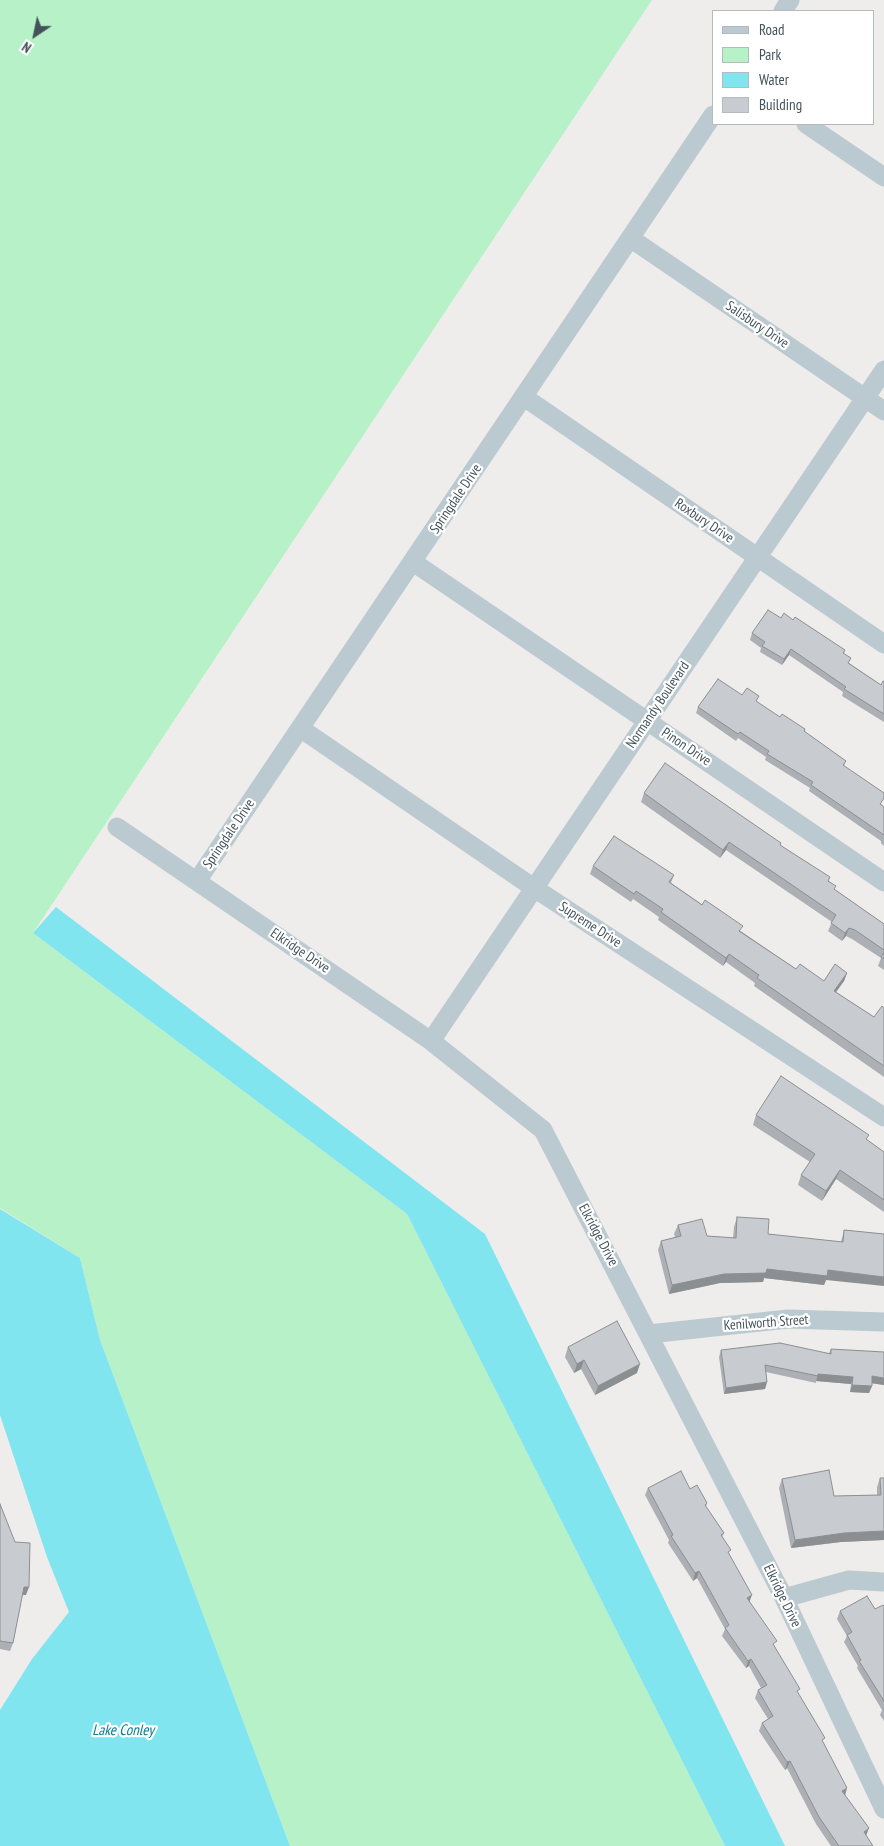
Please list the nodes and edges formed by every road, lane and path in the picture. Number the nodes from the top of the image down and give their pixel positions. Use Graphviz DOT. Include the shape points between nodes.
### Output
graph roads {
  1 [pos="712,116"];
  2 [pos="807,125"];
  3 [pos="884,177"];
  4 [pos="630,238"];
  5 [pos="884,370"];
  6 [pos="524,397"];
  7 [pos="865,398"];
  8 [pos="884,411"];
  9 [pos="757,557"];
  10 [pos="413,562"];
  11 [pos="884,644"];
  12 [pos="648,721"];
  13 [pos="300,728"];
  14 [pos="117,827"];
  15 [pos="197,881"];
  16 [pos="884,882"];
  17 [pos="534,888"];
  18 [pos="431,1041"];
  19 [pos="884,1117"];
  20 [pos="884,1322"];
  21 [pos="649,1334"];
  22 [pos="884,1582"];
  23 [pos="784,1598"];
  24 [pos="884,1809"];
  1 -- 4 [label="street, Springdale Drive"];
  2 -- 3 [label="street"];
  4 -- 6 [label="street, Springdale Drive"];
  4 -- 7 [label="street, Salisbury Drive"];
  5 -- 7 [label="street, Normandy Boulevard"];
  6 -- 9 [label="street, Roxbury Drive"];
  6 -- 10 [label="street, Springdale Drive"];
  7 -- 8 [label="street, Salisbury Drive"];
  7 -- 9 [label="street, Normandy Boulevard"];
  9 -- 11 [label="street, Roxbury Drive"];
  9 -- 12 [label="street, Normandy Boulevard"];
  10 -- 12 [label="street, Pinon Drive"];
  10 -- 13 [label="street, Springdale Drive"];
  12 -- 16 [label="street, Pinon Drive"];
  12 -- 17 [label="street, Normandy Boulevard"];
  13 -- 15 [label="street, Springdale Drive"];
  13 -- 17 [label="street, Supreme Drive"];
  14 -- 15 [label="street, Elkridge Drive"];
  15 -- 18 [label="street, Elkridge Drive"];
  17 -- 18 [label="street, Normandy Boulevard"];
  17 -- 19 [label="street, Supreme Drive"];
  18 -- 21 [label="street, Elkridge Drive" via="543,1130"];
  20 -- 21 [label="street, Kenilworth Street" via="788,1319"];
  21 -- 23 [label="street, Elkridge Drive"];
  22 -- 23 [label="street" via="848,1580"];
  23 -- 24 [label="street, Elkridge Drive"];
}
